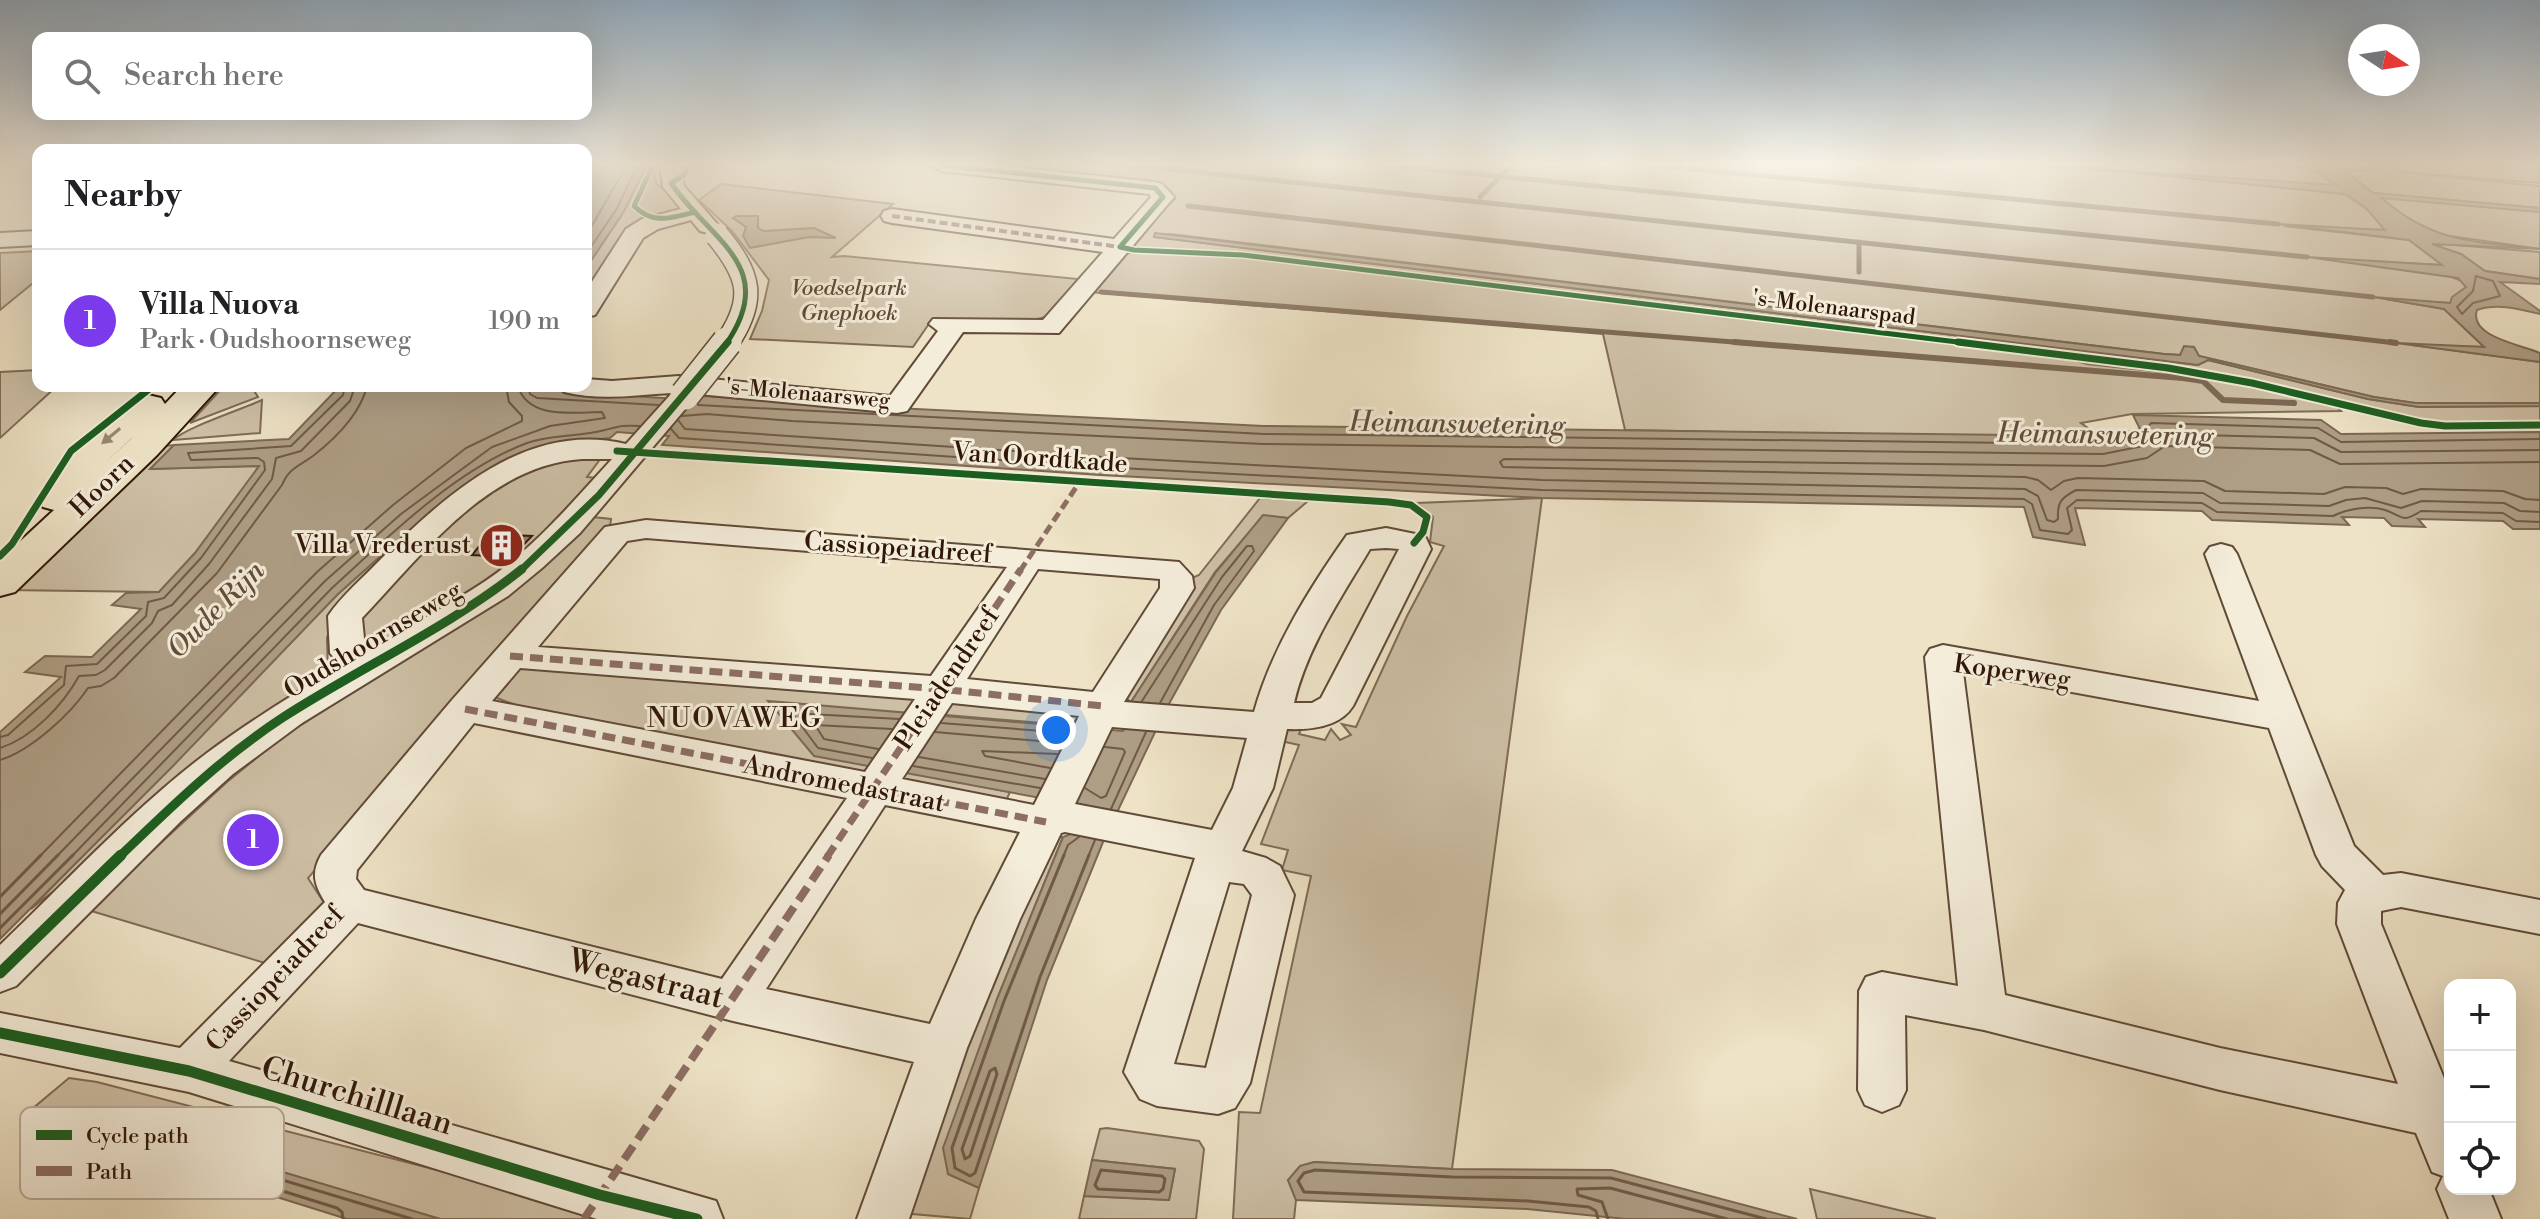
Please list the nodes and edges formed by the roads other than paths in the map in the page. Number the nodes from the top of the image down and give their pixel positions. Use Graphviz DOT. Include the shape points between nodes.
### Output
graph roads {
  1 [pos="658,222"];
  2 [pos="704,222"];
  3 [pos="935,222"];
  4 [pos="1142,222"];
  5 [pos="32,238"];
  6 [pos="0,240"];
  7 [pos="1120,247"];
  8 [pos="592,300"];
  9 [pos="592,387"];
  10 [pos="164,392"];
  11 [pos="196,392"];
  12 [pos="617,451"];
  13 [pos="2221,554"];
  14 [pos="1029,558"];
  15 [pos="0,568"];
  16 [pos="0,583"];
  17 [pos="510,656"];
  18 [pos="366,669"];
  19 [pos="940,689"];
  20 [pos="465,709"];
  21 [pos="1105,716"];
  22 [pos="2284,718"];
  23 [pos="1271,720"];
  24 [pos="871,790"];
  25 [pos="1056,813"];
  26 [pos="1218,856"];
  27 [pos="2374,893"];
  28 [pos="350,904"];
  29 [pos="2540,917"];
  30 [pos="0,973"];
  31 [pos="733,1001"];
  32 [pos="1984,1010"];
  33 [pos="0,1033"];
  34 [pos="943,1048"];
  35 [pos="189,1071"];
  36 [pos="1882,1090"];
  37 [pos="2442,1134"];
  38 [pos="2465,1195"];
  39 [pos="697,1219"];
  40 [pos="883,1219"];
  41 [pos="2475,1219"];
  1 -- 8 [label="street" via="634,234"];
  2 -- 18 [label="street, Oudshoornseweg, bridge" via="741,266 747,288 731,336 569,526 496,589"];
  3 -- 7 [label="street"];
  4 -- 7 [label="street"];
  5 -- 6 [label="street"];
  7 -- 9 [label="street, 's-Molenaarsweg" via="1050,328 948,324 897,405 679,384"];
  10 -- 15 [label="main road, Hoorn, one-way" via="94,450"];
  11 -- 16 [label="main road, Hoorn"];
  12 -- 18 [label="street" via="572,450 525,461 474,492 345,616 348,653"];
  13 -- 22 [label="street"];
  14 -- 17 [label="street, Cassiopeiadreef" via="629,530 606,542"];
  14 -- 19 [label="street, Pleiadendreef"];
  14 -- 21 [label="street, Cassiopeiadreef" via="1151,566 1176,576 1177,588"];
  17 -- 19 [label="street"];
  17 -- 20 [label="street, Cassiopeiadreef"];
  18 -- 30 [label="street, Oudshoornseweg" via="219,764"];
  19 -- 21 [label="street"];
  19 -- 24 [label="street, Pleiadendreef"];
  20 -- 24 [label="street, Andromedastraat"];
  20 -- 28 [label="street, Cassiopeiadreef" via="336,866 335,882"];
  21 -- 23 [label="street"];
  21 -- 25 [label="street, Cassiopeiadreef"];
  22 -- 27 [label="street" via="2337,855"];
  22 -- 32 [label="street, Koperweg" via="1943,657"];
  23 -- 23 [label="street" via="1282,677 1358,542 1369,538 1414,543 1335,706 1324,714"];
  23 -- 26 [label="street" via="1253,788"];
  24 -- 25 [label="street, Andromedastraat"];
  24 -- 31 [label="street, Pleiadendreef"];
  25 -- 26 [label="street, Andromedastraat" via="1144,832"];
  25 -- 34 [label="street, Cassiopeiadreef" via="998,919"];
  26 -- 26 [label="street" via="1260,871 1270,880 1273,895 1226,1083 1218,1092 1157,1084 1148,1072"];
  27 -- 29 [label="street" via="2401,890"];
  27 -- 37 [label="street" via="2359,903 2359,924"];
  28 -- 31 [label="street, Wegastraat"];
  28 -- 35 [label="street, Cassiopeiadreef"];
  31 -- 34 [label="street, Wegastraat"];
  32 -- 36 [label="street" via="1882,991"];
  32 -- 37 [label="street" via="2220,1069"];
  33 -- 35 [label="street, Churchilllaan"];
  34 -- 40 [label="street, Cassiopeiadreef"];
  35 -- 39 [label="street, Churchilllaan" via="600,1195"];
  38 -- 41 [label="street"];
}
